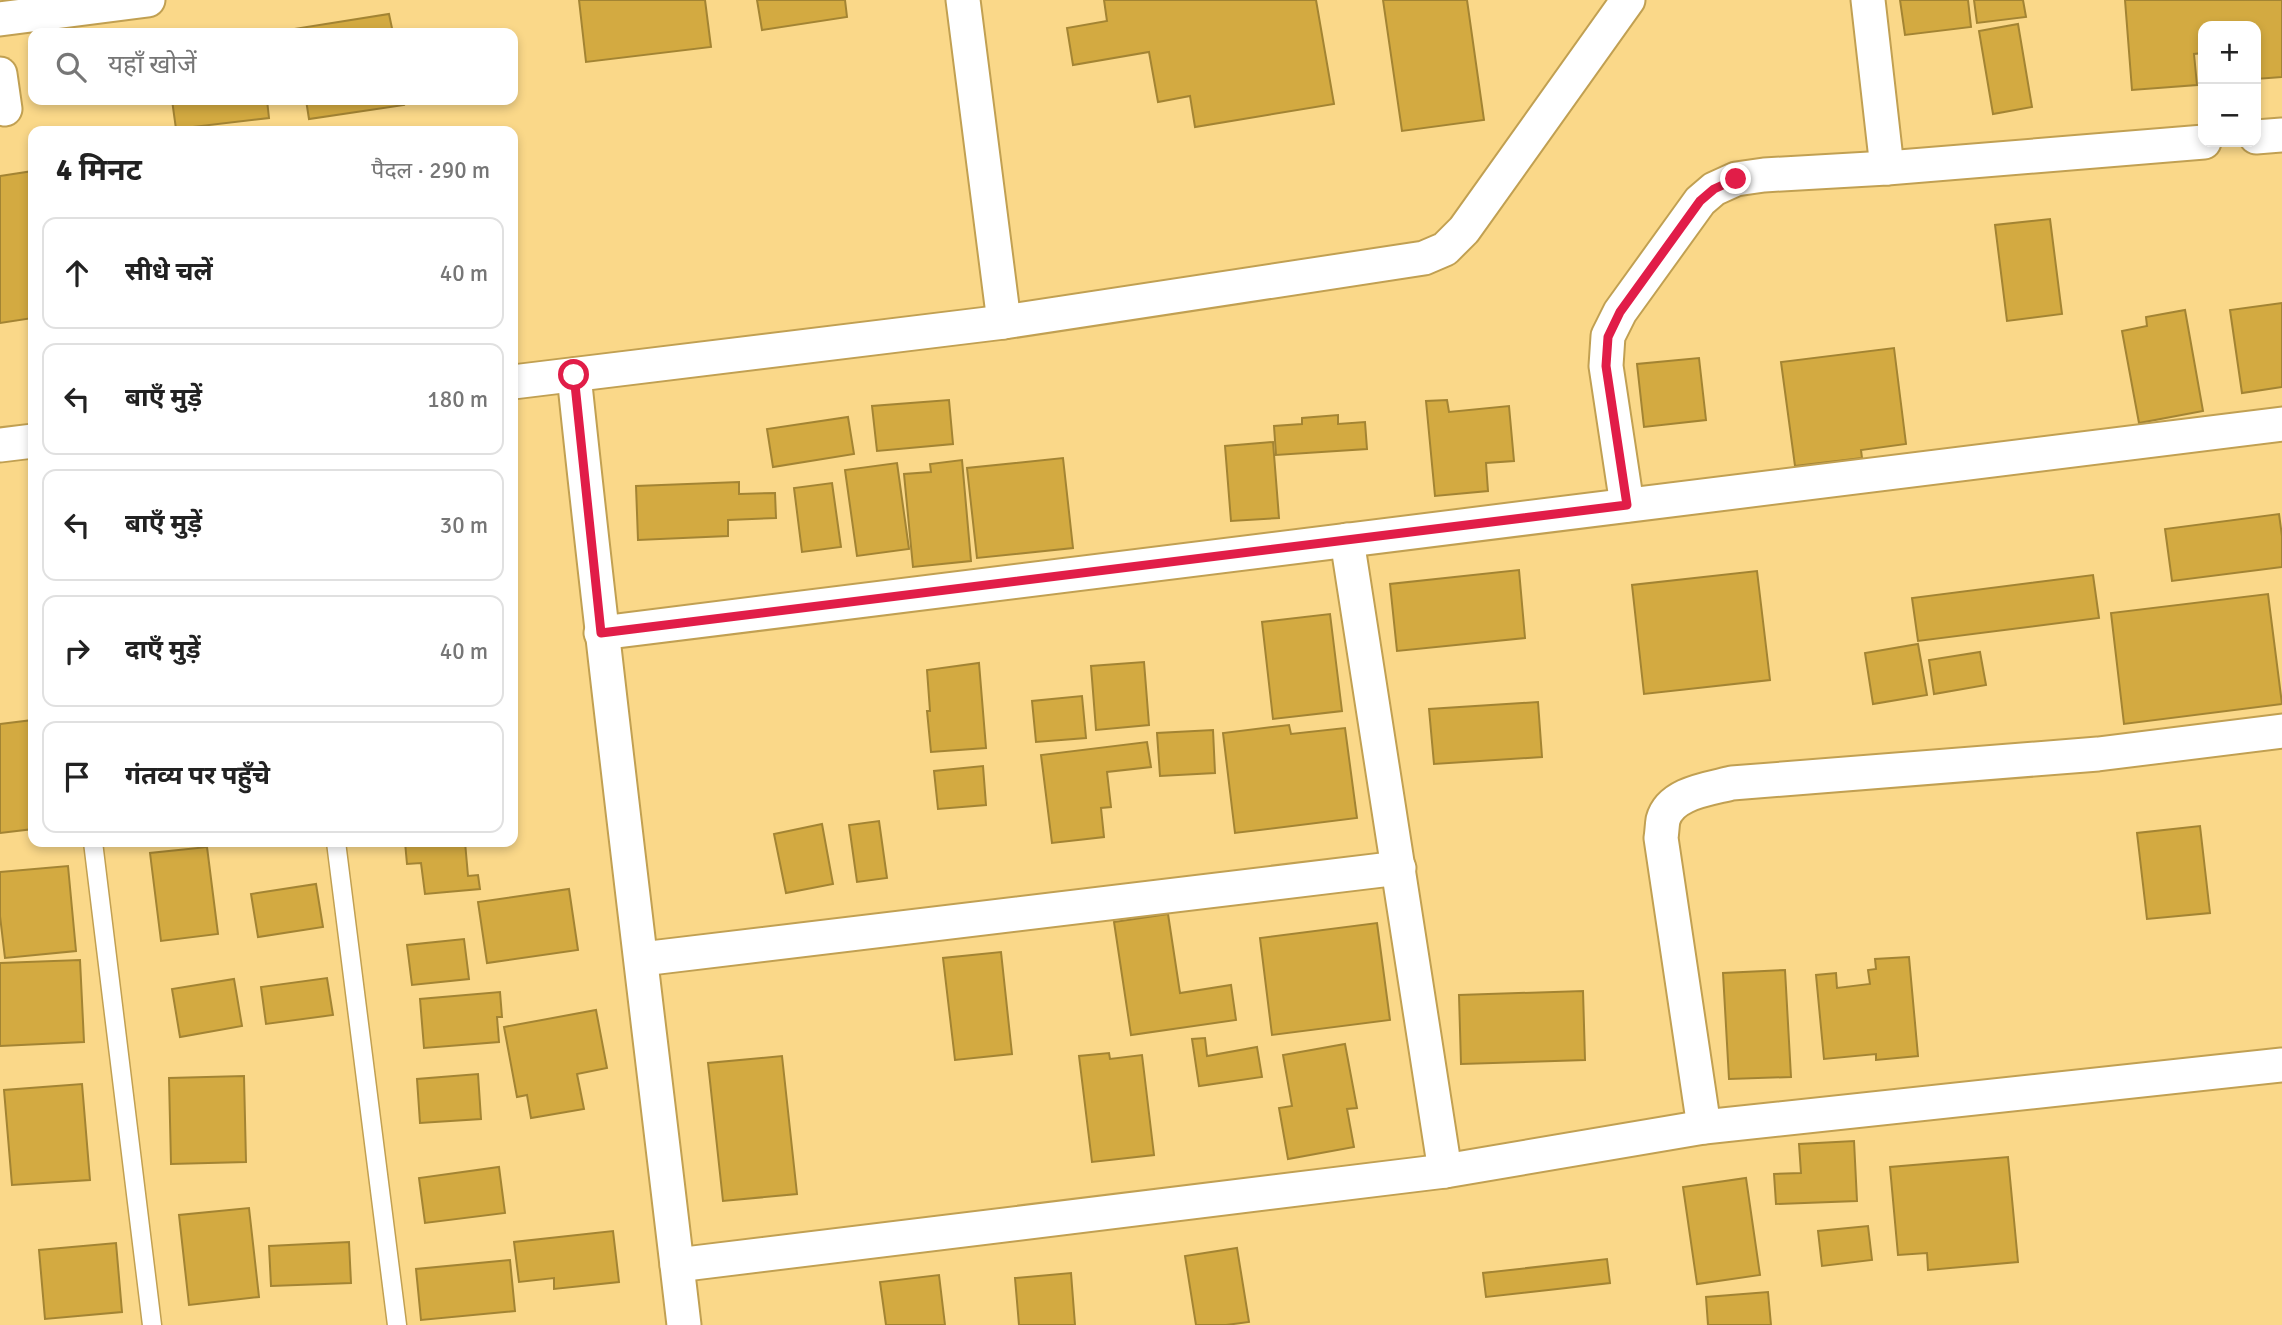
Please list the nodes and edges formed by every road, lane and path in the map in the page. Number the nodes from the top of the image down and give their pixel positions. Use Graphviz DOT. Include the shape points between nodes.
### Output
graph roads {
  1 [pos="148,0"];
  2 [pos="962,0"];
  3 [pos="1628,0"];
  4 [pos="1868,0"];
  5 [pos="0,19"];
  6 [pos="0,74"];
  7 [pos="5,109"];
  8 [pos="2282,135"];
  9 [pos="2261,137"];
  10 [pos="2198,142"];
  11 [pos="1887,168"];
  12 [pos="1004,322"];
  13 [pos="574,375"];
  14 [pos="518,381"];
  15 [pos="2282,424"];
  16 [pos="28,442"];
  17 [pos="0,445"];
  18 [pos="1627,505"];
  19 [pos="1347,540"];
  20 [pos="601,633"];
  21 [pos="2282,731"];
  22 [pos="94,847"];
  23 [pos="337,847"];
  24 [pos="1399,868"];
  25 [pos="642,959"];
  26 [pos="2282,1065"];
  27 [pos="1704,1127"];
  28 [pos="1445,1171"];
  29 [pos="677,1265"];
  30 [pos="152,1325"];
  31 [pos="397,1325"];
  32 [pos="684,1325"];
  1 -- 5 [label="street"];
  2 -- 12 [label="street"];
  3 -- 12 [label="street" via="1464,230 1445,249 1424,258"];
  4 -- 11 [label="street"];
  6 -- 7 [label="street"];
  8 -- 9 [label="street"];
  10 -- 11 [label="street"];
  11 -- 18 [label="street" via="1736,179 1700,201 1620,312 1608,337 1606,366"];
  12 -- 13 [label="street"];
  13 -- 14 [label="street"];
  13 -- 20 [label="street"];
  15 -- 18 [label="street"];
  16 -- 17 [label="street"];
  18 -- 19 [label="street"];
  19 -- 20 [label="street"];
  19 -- 24 [label="street"];
  20 -- 25 [label="street"];
  21 -- 27 [label="street" via="2098,754 1732,783 1694,793 1671,806 1663,818 1661,838"];
  22 -- 30 [label="lane"];
  23 -- 31 [label="lane"];
  24 -- 25 [label="street"];
  24 -- 28 [label="street"];
  25 -- 29 [label="street"];
  26 -- 27 [label="street"];
  27 -- 28 [label="street"];
  28 -- 29 [label="street"];
  29 -- 32 [label="street"];
}
